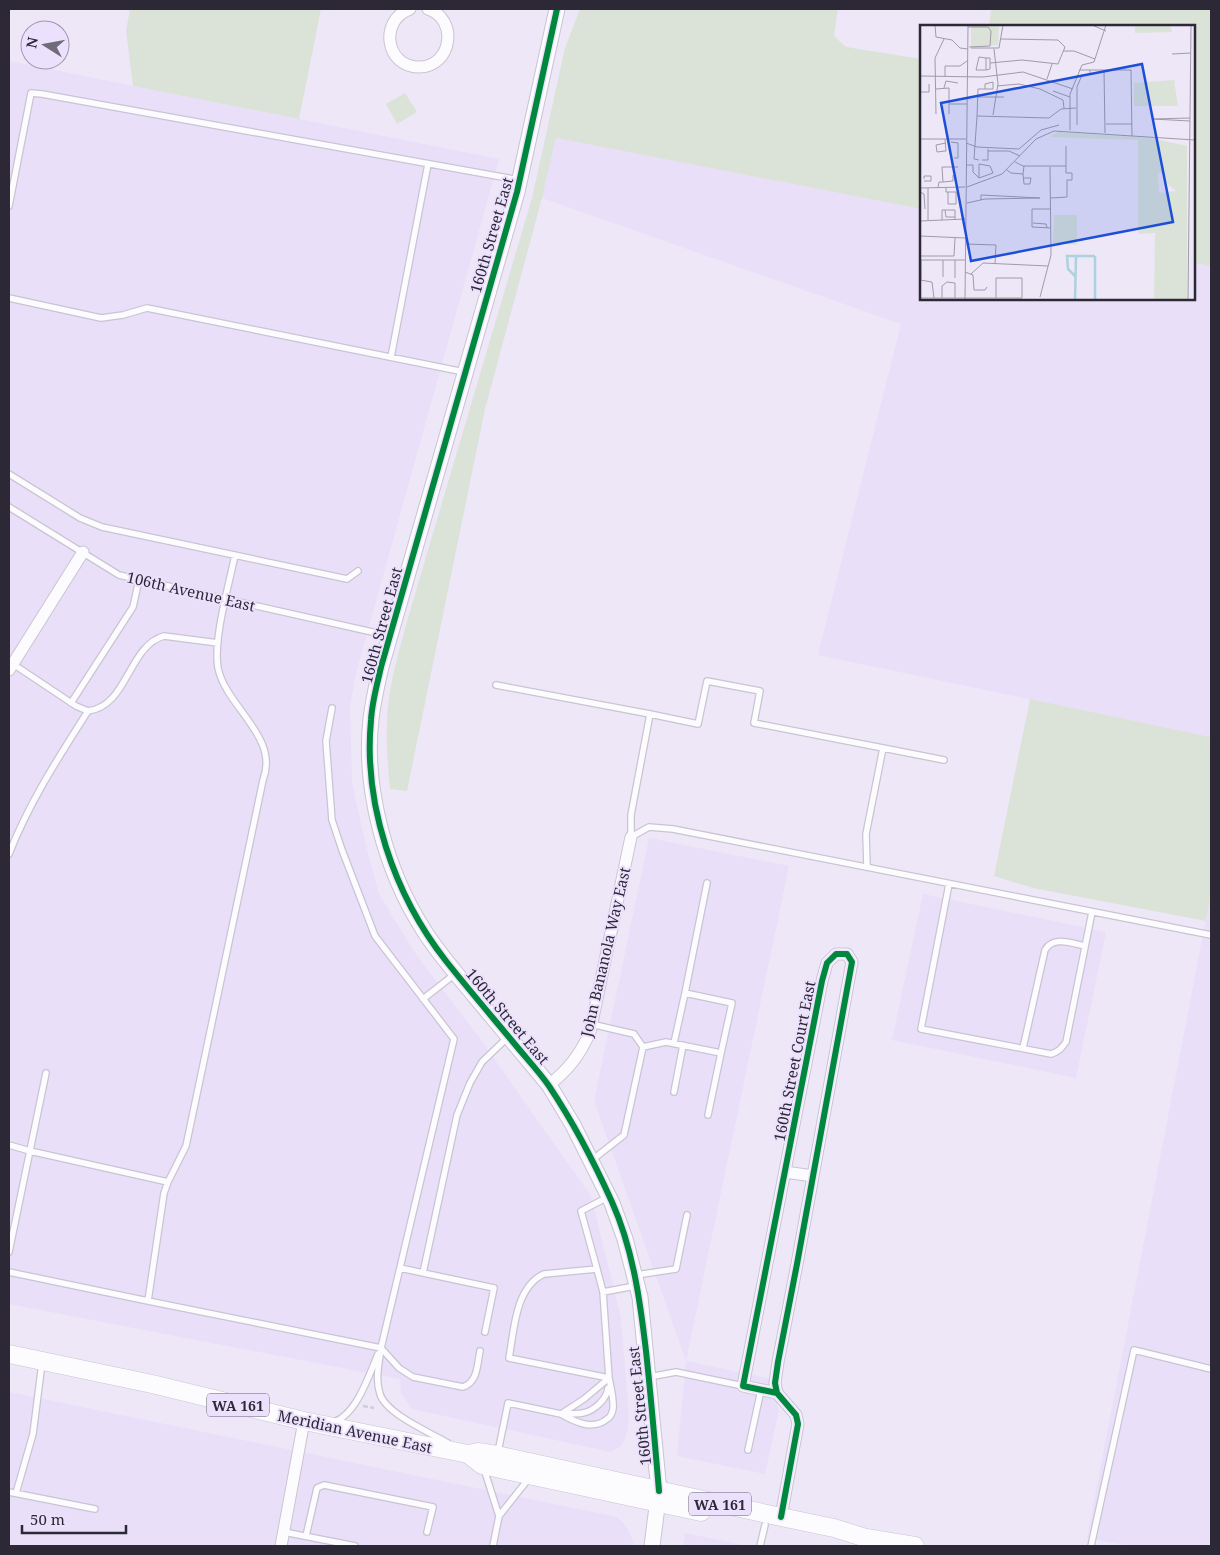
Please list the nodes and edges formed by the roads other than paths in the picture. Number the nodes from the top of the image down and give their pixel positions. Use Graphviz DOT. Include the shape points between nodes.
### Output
graph roads {
  1 [pos="410,9"];
  2 [pos="428,9"];
  3 [pos="558,9"];
  4 [pos="428,164"];
  5 [pos="520,181"];
  6 [pos="9,206"];
  7 [pos="9,298"];
  8 [pos="391,357"];
  9 [pos="465,373"];
  10 [pos="9,474"];
  11 [pos="9,507"];
  12 [pos="83,552"];
  13 [pos="235,555"];
  14 [pos="358,571"];
  15 [pos="139,580"];
  16 [pos="226,599"];
  17 [pos="390,636"];
  18 [pos="218,643"];
  19 [pos="11,667"];
  20 [pos="496,685"];
  21 [pos="71,703"];
  22 [pos="332,708"];
  23 [pos="88,711"];
  24 [pos="650,714"];
  25 [pos="883,748"];
  26 [pos="944,760"];
  27 [pos="631,836"];
  28 [pos="9,854"];
  29 [pos="867,867"];
  30 [pos="706,884"];
  31 [pos="949,884"];
  32 [pos="1092,912"];
  33 [pos="1211,935"];
  34 [pos="1085,946"];
  35 [pos="456,973"];
  36 [pos="684,993"];
  37 [pos="423,999"];
  38 [pos="591,1024"];
  39 [pos="509,1037"];
  40 [pos="674,1043"];
  41 [pos="683,1045"];
  42 [pos="643,1047"];
  43 [pos="1023,1048"];
  44 [pos="721,1053"];
  45 [pos="46,1072"];
  46 [pos="549,1085"];
  47 [pos="674,1092"];
  48 [pos="708,1115"];
  49 [pos="9,1145"];
  50 [pos="30,1151"];
  51 [pos="591,1161"];
  52 [pos="784,1172"];
  53 [pos="813,1176"];
  54 [pos="168,1182"];
  55 [pos="609,1196"];
  56 [pos="687,1215"];
  57 [pos="9,1252"];
  58 [pos="400,1268"];
  59 [pos="597,1269"];
  60 [pos="9,1272"];
  61 [pos="423,1273"];
  62 [pos="636,1281"];
  63 [pos="603,1292"];
  64 [pos="148,1301"];
  65 [pos="485,1332"];
  66 [pos="381,1348"];
  67 [pos="480,1351"];
  68 [pos="9,1354"];
  69 [pos="42,1361"];
  70 [pos="1211,1369"];
  71 [pos="649,1376"];
  72 [pos="609,1378"];
  73 [pos="743,1386"];
  74 [pos="761,1390"];
  75 [pos="777,1393"];
  76 [pos="561,1414"];
  77 [pos="304,1421"];
  78 [pos="325,1425"];
  79 [pos="748,1450"];
  80 [pos="468,1454"];
  81 [pos="497,1454"];
  82 [pos="482,1465"];
  83 [pos="532,1476"];
  84 [pos="9,1492"];
  85 [pos="16,1493"];
  86 [pos="659,1497"];
  87 [pos="95,1509"];
  88 [pos="499,1516"];
  89 [pos="773,1521"];
  90 [pos="284,1532"];
  91 [pos="428,1532"];
  92 [pos="306,1536"];
  93 [pos="904,1545"];
  94 [pos="281,1546"];
  95 [pos="355,1546"];
  96 [pos="493,1546"];
  97 [pos="652,1546"];
  98 [pos="760,1546"];
  99 [pos="1091,1546"];
  1 -- 2 [label="street" via="391,25 390,45 401,61 419,67 438,61 448,44 446,25 441,17"];
  3 -- 5 [label="street, 160th Street East"];
  4 -- 5 [label="lane"];
  4 -- 6 [label="lane" via="31,93"];
  4 -- 8 [label="lane"];
  5 -- 9 [label="street, 160th Street East"];
  7 -- 8 [label="lane" via="101,318 147,308"];
  8 -- 9 [label="lane"];
  9 -- 17 [label="street, 160th Street East"];
  10 -- 13 [label="lane" via="80,518 102,527"];
  11 -- 12 [label="lane, 106th Avenue East"];
  12 -- 15 [label="lane, 106th Avenue East" via="119,575"];
  12 -- 19 [label="street"];
  13 -- 14 [label="lane" via="347,579"];
  13 -- 16 [label="lane"];
  15 -- 16 [label="lane, 106th Avenue East"];
  15 -- 21 [label="lane" via="133,607"];
  16 -- 17 [label="lane, 106th Avenue East"];
  16 -- 18 [label="lane"];
  17 -- 35 [label="street, 160th Street East" via="370,720 373,785 380,830 390,865 406,899 423,929"];
  18 -- 23 [label="lane" via="177,637 156,638 147,646 112,698 101,707"];
  18 -- 54 [label="lane" via="218,668 224,685 262,742 266,772 186,1146"];
  19 -- 21 [label="lane"];
  20 -- 24 [label="lane"];
  21 -- 23 [label="lane"];
  22 -- 37 [label="lane" via="326,741 332,820 375,936"];
  23 -- 28 [label="lane" via="37,792"];
  24 -- 25 [label="lane" via="698,724 706,681 760,691 754,723"];
  24 -- 27 [label="lane" via="631,815"];
  25 -- 26 [label="lane"];
  25 -- 29 [label="lane" via="866,834"];
  27 -- 29 [label="lane" via="649,827 673,829"];
  27 -- 38 [label="street, John Bananola Way East"];
  29 -- 31 [label="lane"];
  30 -- 36 [label="lane"];
  31 -- 32 [label="lane"];
  31 -- 43 [label="lane" via="921,1029"];
  32 -- 33 [label="lane"];
  32 -- 34 [label="lane"];
  34 -- 43 [label="lane" via="1056,941 1045,950"];
  34 -- 43 [label="lane" via="1066,1042 1056,1053 1050,1054"];
  35 -- 37 [label="lane"];
  35 -- 39 [label="street, 160th Street East"];
  36 -- 40 [label="lane"];
  36 -- 44 [label="lane" via="732,1003"];
  37 -- 58 [label="lane" via="454,1040"];
  38 -- 42 [label="lane" via="634,1034"];
  38 -- 46 [label="street, John Bananola Way East" via="577,1058"];
  39 -- 46 [label="street, 160th Street East"];
  39 -- 61 [label="lane" via="482,1062 457,1115"];
  40 -- 41 [label="lane"];
  40 -- 42 [label="lane"];
  41 -- 44 [label="lane"];
  41 -- 47 [label="lane"];
  42 -- 51 [label="lane" via="624,1135"];
  44 -- 48 [label="lane"];
  45 -- 50 [label="lane"];
  46 -- 51 [label="street, 160th Street East"];
  49 -- 50 [label="lane"];
  50 -- 54 [label="lane"];
  50 -- 57 [label="lane"];
  51 -- 55 [label="street, 160th Street East"];
  52 -- 53 [label="street"];
  52 -- 53 [label="street, 160th Street Court East" via="827,963 836,954 847,954 852,962"];
  52 -- 73 [label="street, 160th Street Court East"];
  53 -- 75 [label="street, 160th Street Court East" via="778,1362"];
  54 -- 64 [label="lane" via="160,1214"];
  55 -- 59 [label="lane" via="581,1211"];
  55 -- 62 [label="street, 160th Street East"];
  56 -- 62 [label="lane" via="676,1269"];
  58 -- 61 [label="lane"];
  58 -- 66 [label="lane"];
  59 -- 63 [label="lane"];
  59 -- 72 [label="lane" via="544,1274 527,1288 521,1300 509,1358"];
  60 -- 64 [label="lane"];
  61 -- 65 [label="lane" via="494,1288"];
  62 -- 63 [label="lane"];
  62 -- 71 [label="street, 160th Street East"];
  63 -- 72 [label="lane"];
  64 -- 66 [label="lane"];
  66 -- 67 [label="lane" via="399,1368 413,1377 463,1387 475,1378"];
  66 -- 78 [label="lane" via="355,1404 337,1422"];
  66 -- 80 [label="lane" via="377,1374 384,1402 398,1414"];
  68 -- 69 [label="main road, Meridian Avenue East / WA 161"];
  69 -- 77 [label="main road, Meridian Avenue East / WA 161"];
  69 -- 85 [label="lane" via="33,1434"];
  70 -- 99 [label="lane" via="1134,1350"];
  71 -- 73 [label="lane" via="676,1372"];
  71 -- 86 [label="street, 160th Street East"];
  72 -- 76 [label="lane"];
  72 -- 76 [label="lane" via="608,1393 601,1402 584,1413"];
  72 -- 76 [label="lane" via="613,1410 602,1424 576,1422"];
  73 -- 74 [label="street"];
  74 -- 75 [label="street"];
  74 -- 79 [label="lane"];
  75 -- 89 [label="street" via="796,1415 798,1424"];
  76 -- 81 [label="lane" via="508,1402"];
  77 -- 78 [label="main road, Meridian Avenue East / WA 161"];
  77 -- 90 [label="street"];
  78 -- 80 [label="main road, Meridian Avenue East / WA 161"];
  80 -- 81 [label="main road, Meridian Avenue East / WA 161"];
  80 -- 82 [label="main road, Meridian Avenue East / WA 161"];
  81 -- 86 [label="main road, Meridian Avenue East / WA 161"];
  82 -- 83 [label="main road, Meridian Avenue East / WA 161"];
  82 -- 88 [label="lane"];
  83 -- 86 [label="main road, Meridian Avenue East / WA 161"];
  83 -- 88 [label="lane"];
  84 -- 85 [label="lane"];
  85 -- 87 [label="lane"];
  86 -- 89 [label="main road, Meridian Avenue East / WA 161"];
  86 -- 97 [label="street, 160th Street East"];
  88 -- 96 [label="lane"];
  89 -- 93 [label="main road, Meridian Avenue East / WA 161" via="832,1539 866,1538"];
  89 -- 98 [label="lane"];
  90 -- 92 [label="lane"];
  90 -- 94 [label="street"];
  91 -- 92 [label="lane" via="433,1507 324,1485 317,1488 314,1495"];
  92 -- 95 [label="lane"];
}
